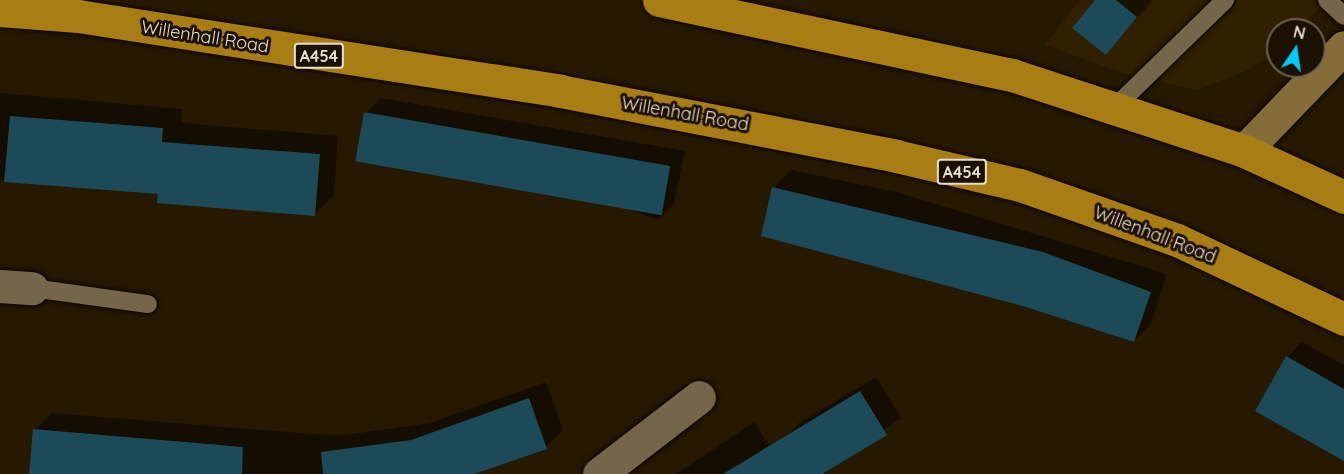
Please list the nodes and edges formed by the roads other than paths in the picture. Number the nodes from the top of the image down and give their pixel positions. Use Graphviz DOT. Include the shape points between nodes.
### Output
graph roads {
  1 [pos="659,0"];
  2 [pos="1225,0"];
  3 [pos="1327,0"];
  4 [pos="709,5"];
  5 [pos="0,10"];
  6 [pos="78,16"];
  7 [pos="1344,16"];
  8 [pos="0,28"];
  9 [pos="1344,47"];
  10 [pos="1114,108"];
  11 [pos="1244,151"];
  12 [pos="1344,197"];
  13 [pos="0,286"];
  14 [pos="32,288"];
  15 [pos="148,304"];
  16 [pos="1344,319"];
  17 [pos="699,397"];
  18 [pos="599,474"];
  1 -- 4 [label="highway"];
  2 -- 10 [label="lane"];
  3 -- 7 [label="lane"];
  4 -- 10 [label="highway" via="1012,75"];
  5 -- 6 [label="highway, Willenhall Road / A454"];
  6 -- 8 [label="highway"];
  6 -- 16 [label="highway, Willenhall Road / A454" via="560,91 765,128 1020,185 1177,240"];
  9 -- 11 [label="street"];
  10 -- 11 [label="highway"];
  11 -- 12 [label="highway"];
  13 -- 14 [label="street"];
  14 -- 15 [label="lane"];
  17 -- 18 [label="street"];
}
